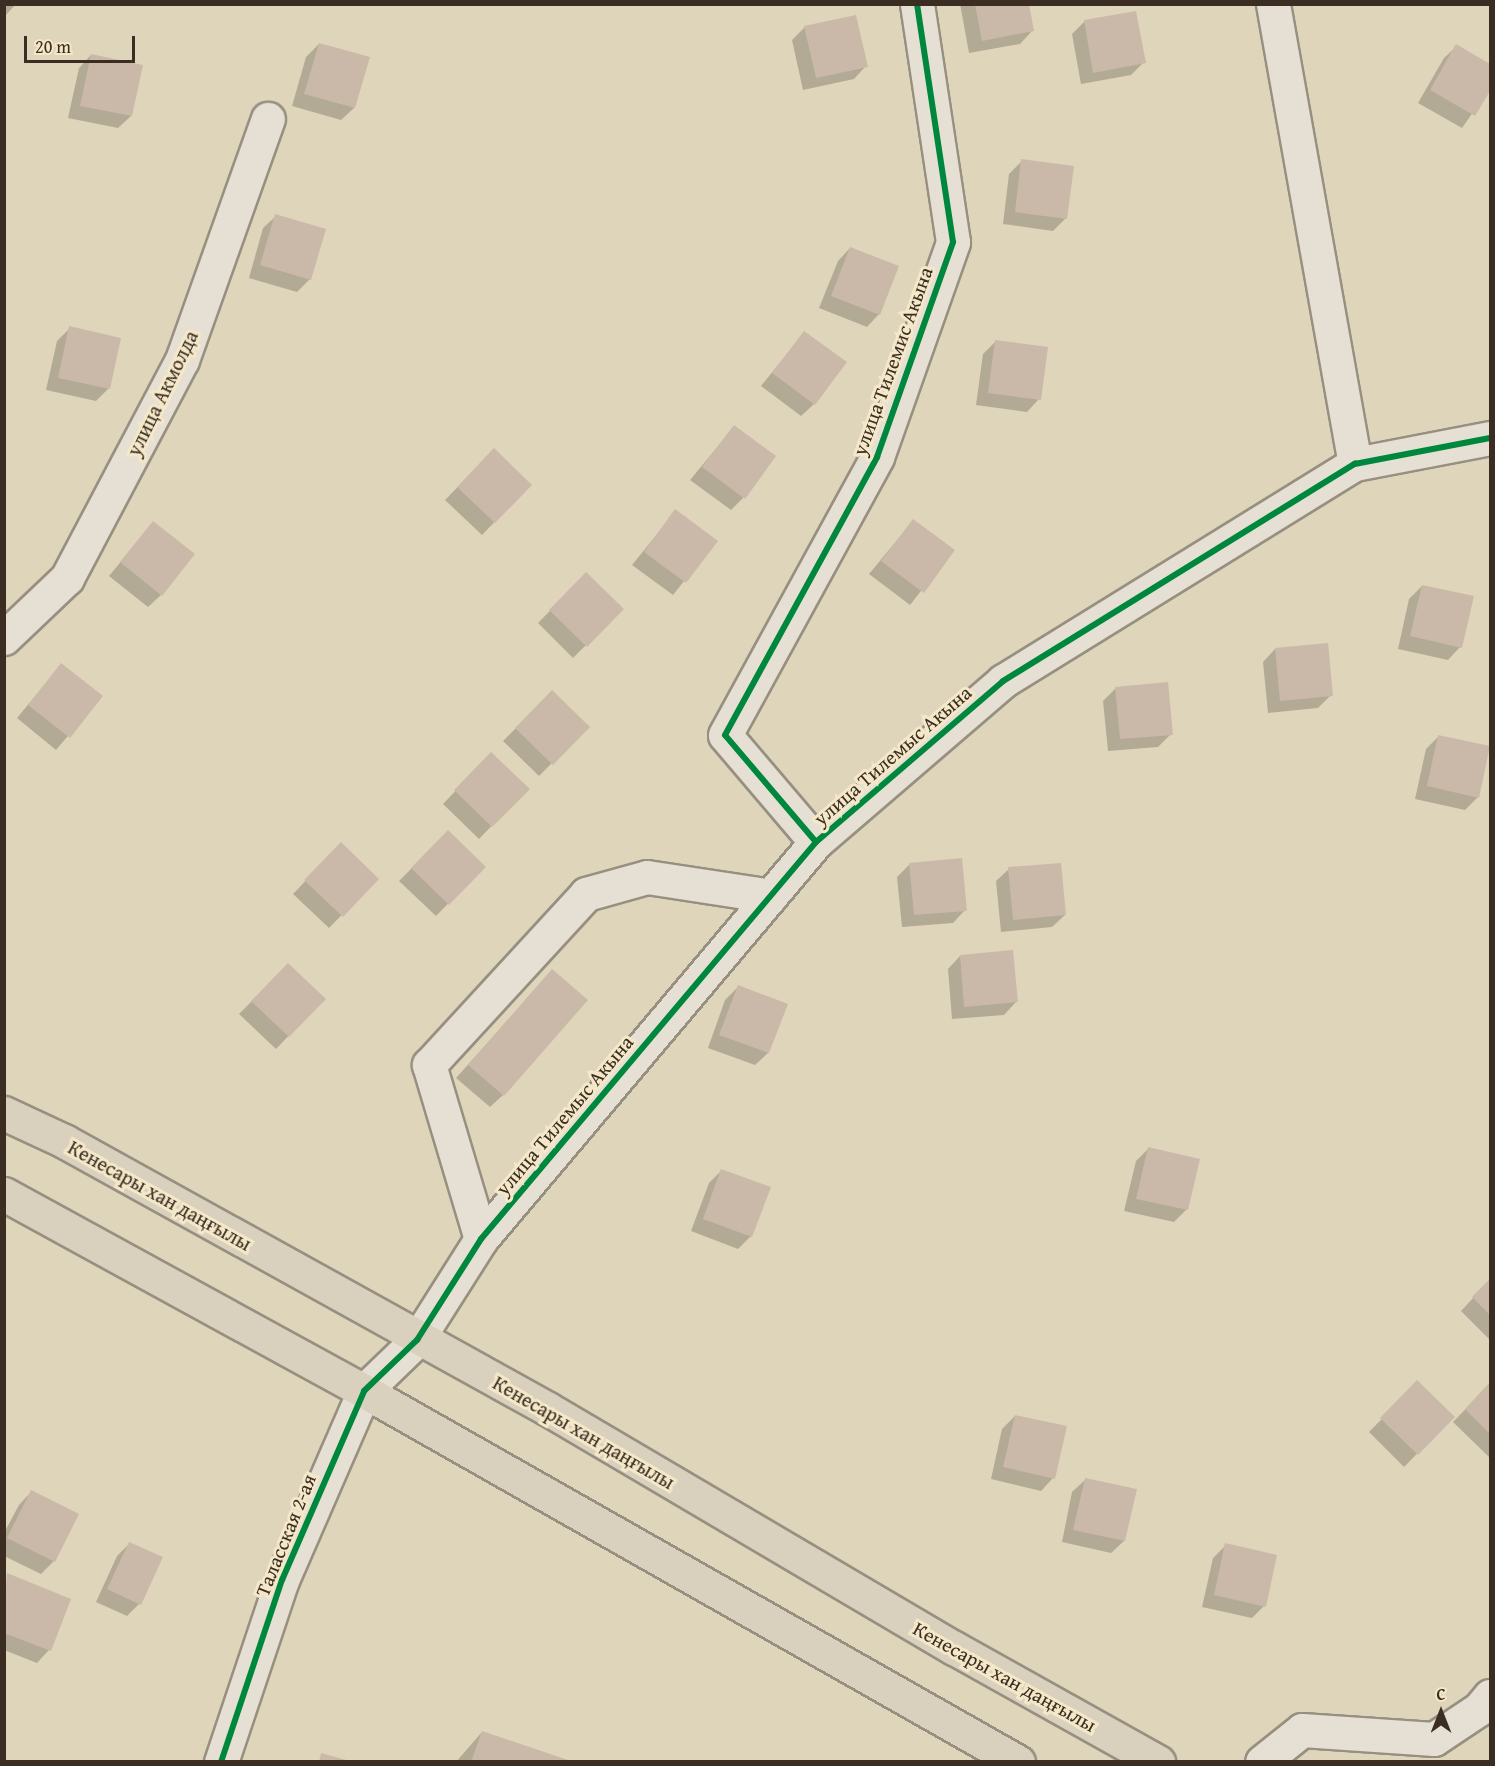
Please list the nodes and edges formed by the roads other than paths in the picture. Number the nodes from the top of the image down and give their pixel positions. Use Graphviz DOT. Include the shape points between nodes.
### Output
graph roads {
  1 [pos="917,4"];
  2 [pos="1273,4"];
  3 [pos="268,119"];
  4 [pos="1491,438"];
  5 [pos="1355,464"];
  6 [pos="4,638"];
  7 [pos="816,842"];
  8 [pos="771,896"];
  9 [pos="4,1113"];
  10 [pos="4,1194"];
  11 [pos="481,1239"];
  12 [pos="417,1340"];
  13 [pos="364,1391"];
  14 [pos="1491,1696"];
  15 [pos="221,1761"];
  16 [pos="1018,1761"];
  17 [pos="1158,1761"];
  18 [pos="1262,1761"];
  1 -- 7 [label="street, улица Тилемис Акына" via="953,242 877,457 725,735"];
  2 -- 5 [label="street"];
  3 -- 6 [label="street, улица Акмолда" via="182,360 68,578"];
  4 -- 5 [label="street, улица Тилемыс Акына"];
  5 -- 7 [label="street, улица Тилемыс Акына" via="1003,681"];
  7 -- 8 [label="street, улица Тилемыс Акына"];
  8 -- 11 [label="street, улица Тилемыс Акына"];
  8 -- 11 [label="street" via="647,877 586,894 429,1065"];
  9 -- 12 [label="main road, Кенесары хан даңғылы" via="64,1141"];
  10 -- 13 [label="main road"];
  11 -- 12 [label="street, улица Тилемыс Акына"];
  12 -- 13 [label="street, улица Тилемыс Акына"];
  12 -- 17 [label="main road, Кенесары хан даңғылы" via="548,1409 954,1648"];
  13 -- 15 [label="street, Таласская 2-ая" via="282,1580"];
  13 -- 16 [label="main road"];
  14 -- 18 [label="street" via="1434,1739 1302,1730"];
}
